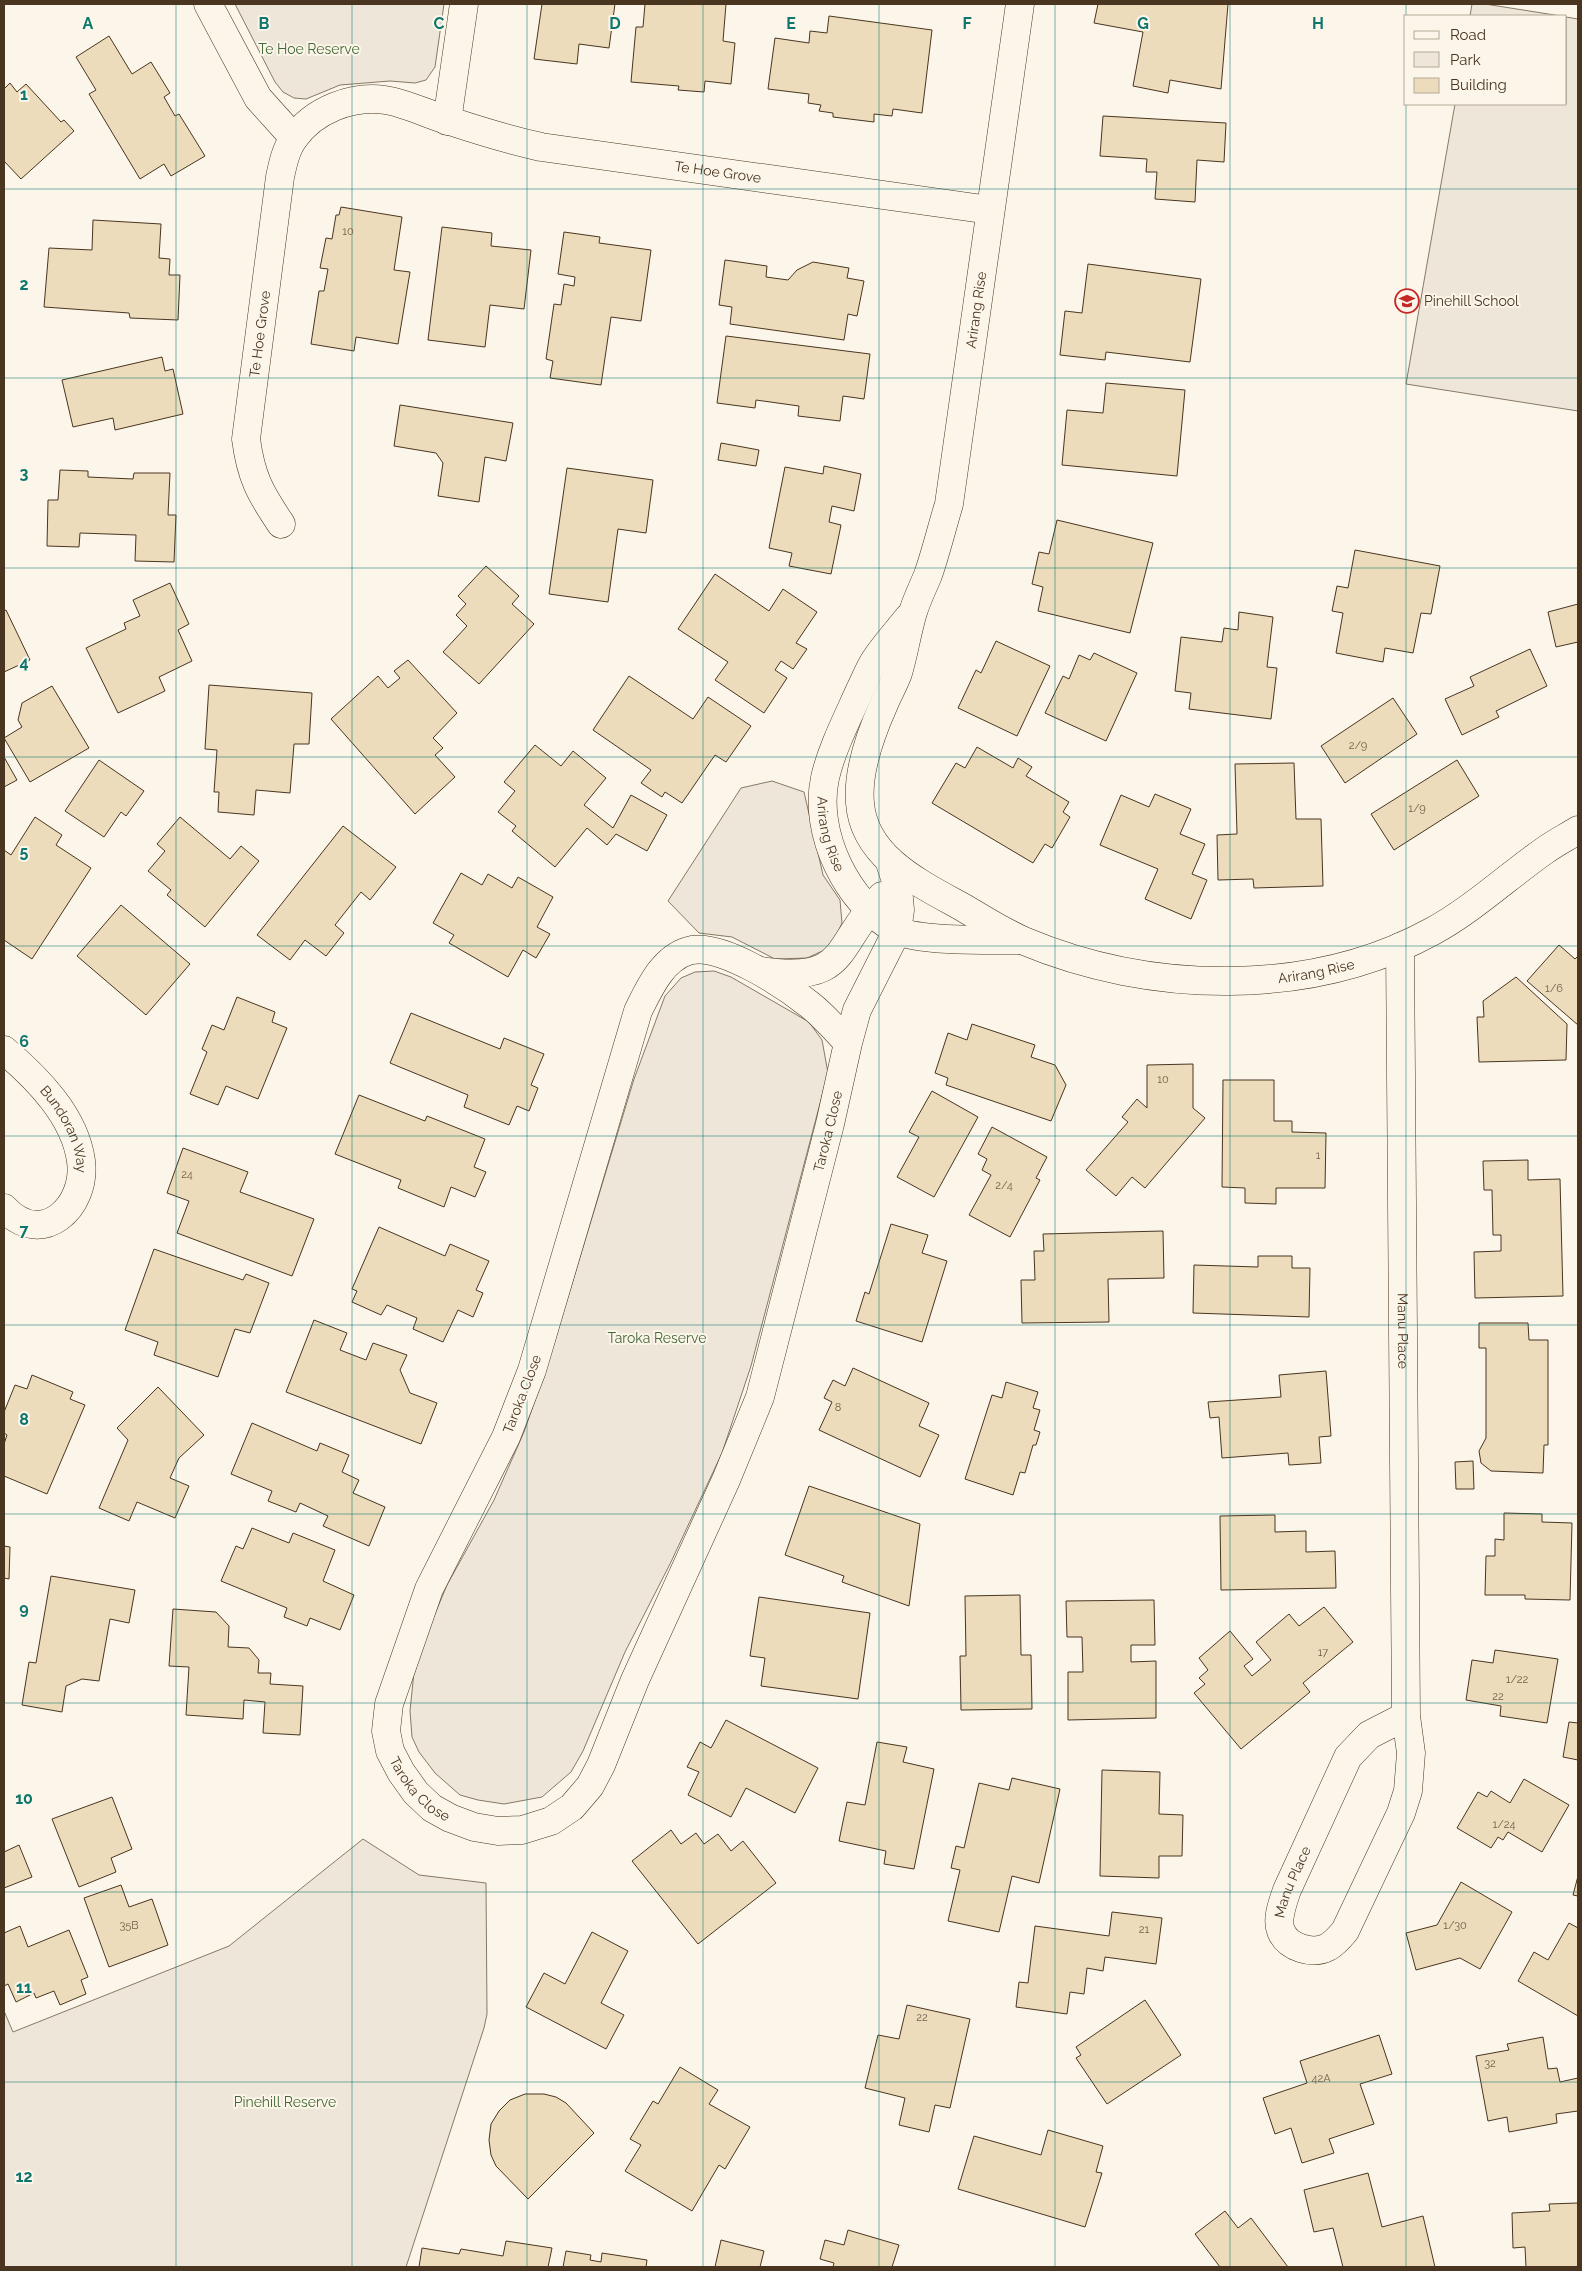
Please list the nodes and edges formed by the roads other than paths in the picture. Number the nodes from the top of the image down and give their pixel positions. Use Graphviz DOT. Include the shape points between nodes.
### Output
graph roads {
  1 [pos="208,4"];
  2 [pos="464,4"];
  3 [pos="1020,4"];
  4 [pos="448,121"];
  5 [pos="294,138"];
  6 [pos="990,210"];
  7 [pos="281,524"];
  8 [pos="913,611"];
  9 [pos="1578,830"];
  10 [pos="910,886"];
  11 [pos="869,908"];
  12 [pos="897,931"];
  13 [pos="1022,940"];
  14 [pos="1400,947"];
  15 [pos="757,971"];
  16 [pos="848,1043"];
  17 [pos="4,1050"];
  18 [pos="4,1208"];
  19 [pos="1406,1716"];
  1 -- 5 [label="street" via="258,98"];
  2 -- 4 [label="street"];
  3 -- 6 [label="street, Arirang Rise"];
  4 -- 5 [label="street, Te Hoe Grove" via="386,100 358,99 331,108 304,126"];
  4 -- 6 [label="street, Te Hoe Grove" via="541,147"];
  5 -- 7 [label="street, Te Hoe Grove" via="285,155 280,176 246,439 252,476"];
  6 -- 8 [label="street, Arirang Rise" via="949,504"];
  8 -- 10 [label="street, Arirang Rise" via="898,674 869,745 860,803 864,825 874,843"];
  8 -- 11 [label="street, Arirang Rise" via="874,661 825,778 824,826 832,852 842,876"];
  9 -- 14 [label="street, Arirang Rise" via="1546,850 1466,911"];
  10 -- 11 [label="street, Taroka Close" via="884,894"];
  10 -- 12 [label="street, Taroka Close" via="900,910"];
  10 -- 13 [label="street, Arirang Rise"];
  11 -- 12 [label="street, Arirang Rise"];
  11 -- 15 [label="street, Taroka Close" via="845,948 833,962 821,969 802,974"];
  12 -- 13 [label="street, Arirang Rise" via="962,940"];
  12 -- 16 [label="street, Taroka Close" via="858,1010"];
  13 -- 14 [label="street, Arirang Rise" via="1114,970 1202,982 1312,973 1355,963"];
  14 -- 19 [label="street, Manu Place"];
  15 -- 16 [label="street, Taroka Close" via="810,1005"];
  15 -- 16 [label="street, Taroka Close" via="717,951 687,951 662,970 638,1010 532,1370 506,1437 429,1589 389,1704 386,1731 390,1751 416,1793 432,1808 450,1818 498,1831 522,1830 551,1821 572,1808 602,1766 635,1680 760,1397"];
  17 -- 18 [label="street, Bundoran Way" via="32,1074 61,1113 74,1137 82,1174 80,1188 72,1203 52,1222 38,1226 25,1224"];
  19 -- 19 [label="street, Manu Place" via="1411,1753 1408,1790 1345,1931 1327,1948 1317,1950 1295,1946 1281,1931 1282,1905 1348,1757 1369,1736"];
}
